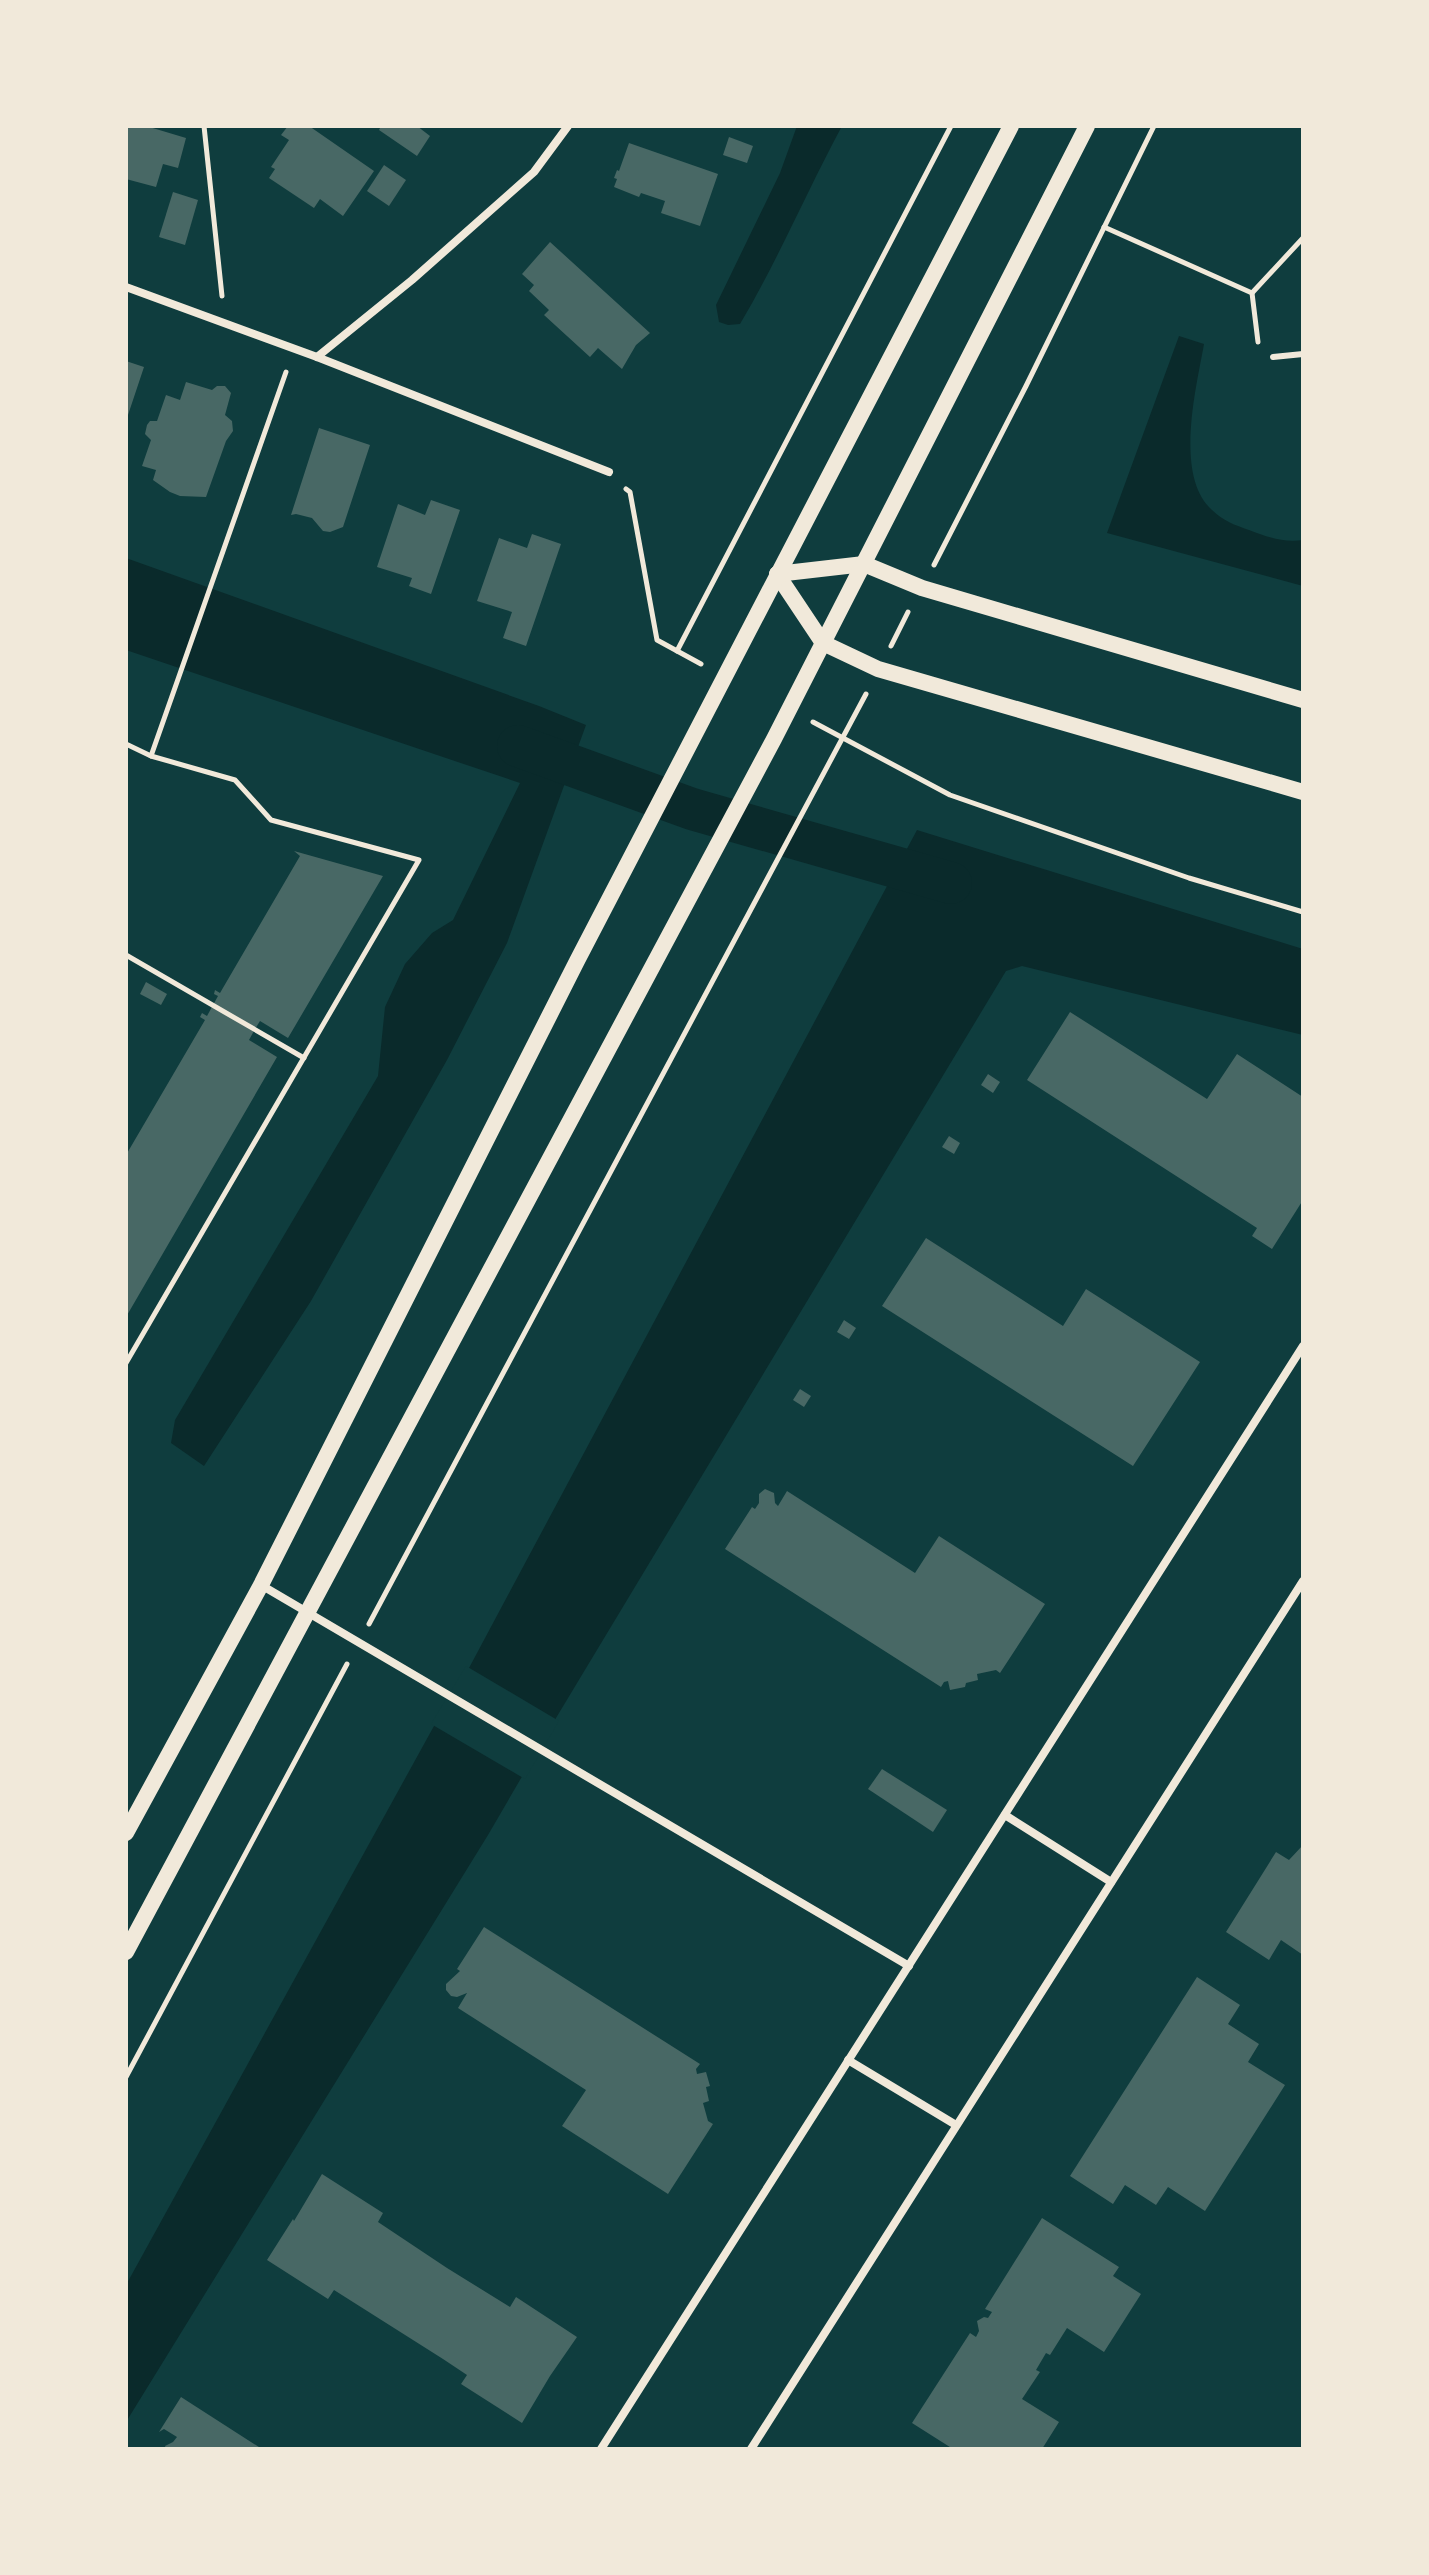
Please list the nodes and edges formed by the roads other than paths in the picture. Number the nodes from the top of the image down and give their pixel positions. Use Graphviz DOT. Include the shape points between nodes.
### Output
graph roads {
  1 [pos="568,126"];
  2 [pos="1011,126"];
  3 [pos="1087,126"];
  4 [pos="126,287"];
  5 [pos="1303,354"];
  6 [pos="317,357"];
  7 [pos="1273,357"];
  8 [pos="609,472"];
  9 [pos="864,564"];
  10 [pos="777,574"];
  11 [pos="823,643"];
  12 [pos="1303,700"];
  13 [pos="1303,792"];
  14 [pos="1303,1346"];
  15 [pos="1303,1581"];
  16 [pos="261,1585"];
  17 [pos="307,1612"];
  18 [pos="1005,1815"];
  19 [pos="126,1833"];
  20 [pos="1111,1882"];
  21 [pos="126,1952"];
  22 [pos="909,1966"];
  23 [pos="848,2060"];
  24 [pos="956,2125"];
  25 [pos="601,2449"];
  26 [pos="751,2449"];
  1 -- 6 [label="street" via="534,172"];
  2 -- 10 [label="main road"];
  3 -- 9 [label="main road"];
  4 -- 6 [label="street"];
  5 -- 7 [label="lane"];
  6 -- 8 [label="street"];
  9 -- 10 [label="main road"];
  9 -- 11 [label="main road"];
  9 -- 12 [label="main road" via="922,588"];
  10 -- 11 [label="main road"];
  10 -- 16 [label="main road"];
  11 -- 13 [label="main road" via="878,669"];
  11 -- 17 [label="main road"];
  14 -- 18 [label="street"];
  15 -- 20 [label="street"];
  16 -- 17 [label="street"];
  16 -- 19 [label="main road"];
  17 -- 21 [label="main road"];
  17 -- 22 [label="street"];
  18 -- 20 [label="street"];
  18 -- 22 [label="street"];
  20 -- 24 [label="street"];
  22 -- 23 [label="street"];
  23 -- 24 [label="street"];
  23 -- 25 [label="street"];
  24 -- 26 [label="street"];
}
